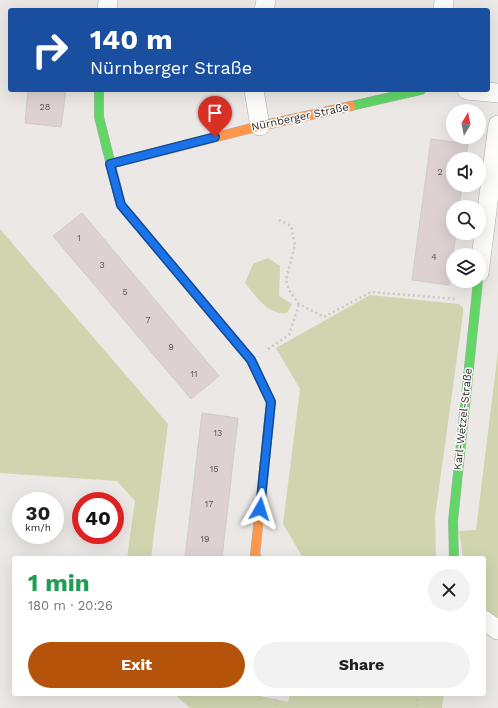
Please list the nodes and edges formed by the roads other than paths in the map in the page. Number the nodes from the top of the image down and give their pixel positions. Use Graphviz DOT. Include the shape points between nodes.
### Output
graph roads {
  1 [pos="99,92"];
  2 [pos="254,92"];
  3 [pos="412,92"];
  4 [pos="488,92"];
  5 [pos="498,93"];
  6 [pos="498,125"];
  7 [pos="260,126"];
  8 [pos="110,164"];
  9 [pos="482,248"];
  10 [pos="477,288"];
  11 [pos="256,556"];
  12 [pos="454,556"];
  13 [pos="486,621"];
  14 [pos="498,630"];
  1 -- 8 [label="street" via="99,117"];
  2 -- 7 [label="street"];
  3 -- 7 [label="street, Nürnberger Straße"];
  4 -- 5 [label="street"];
  6 -- 9 [label="street"];
  7 -- 8 [label="street, Nürnberger Straße"];
  8 -- 11 [label="street" via="121,205 251,360 271,402"];
  10 -- 12 [label="street, Karl-Wetzel-Straße" via="453,521"];
  13 -- 14 [label="street"];
}
